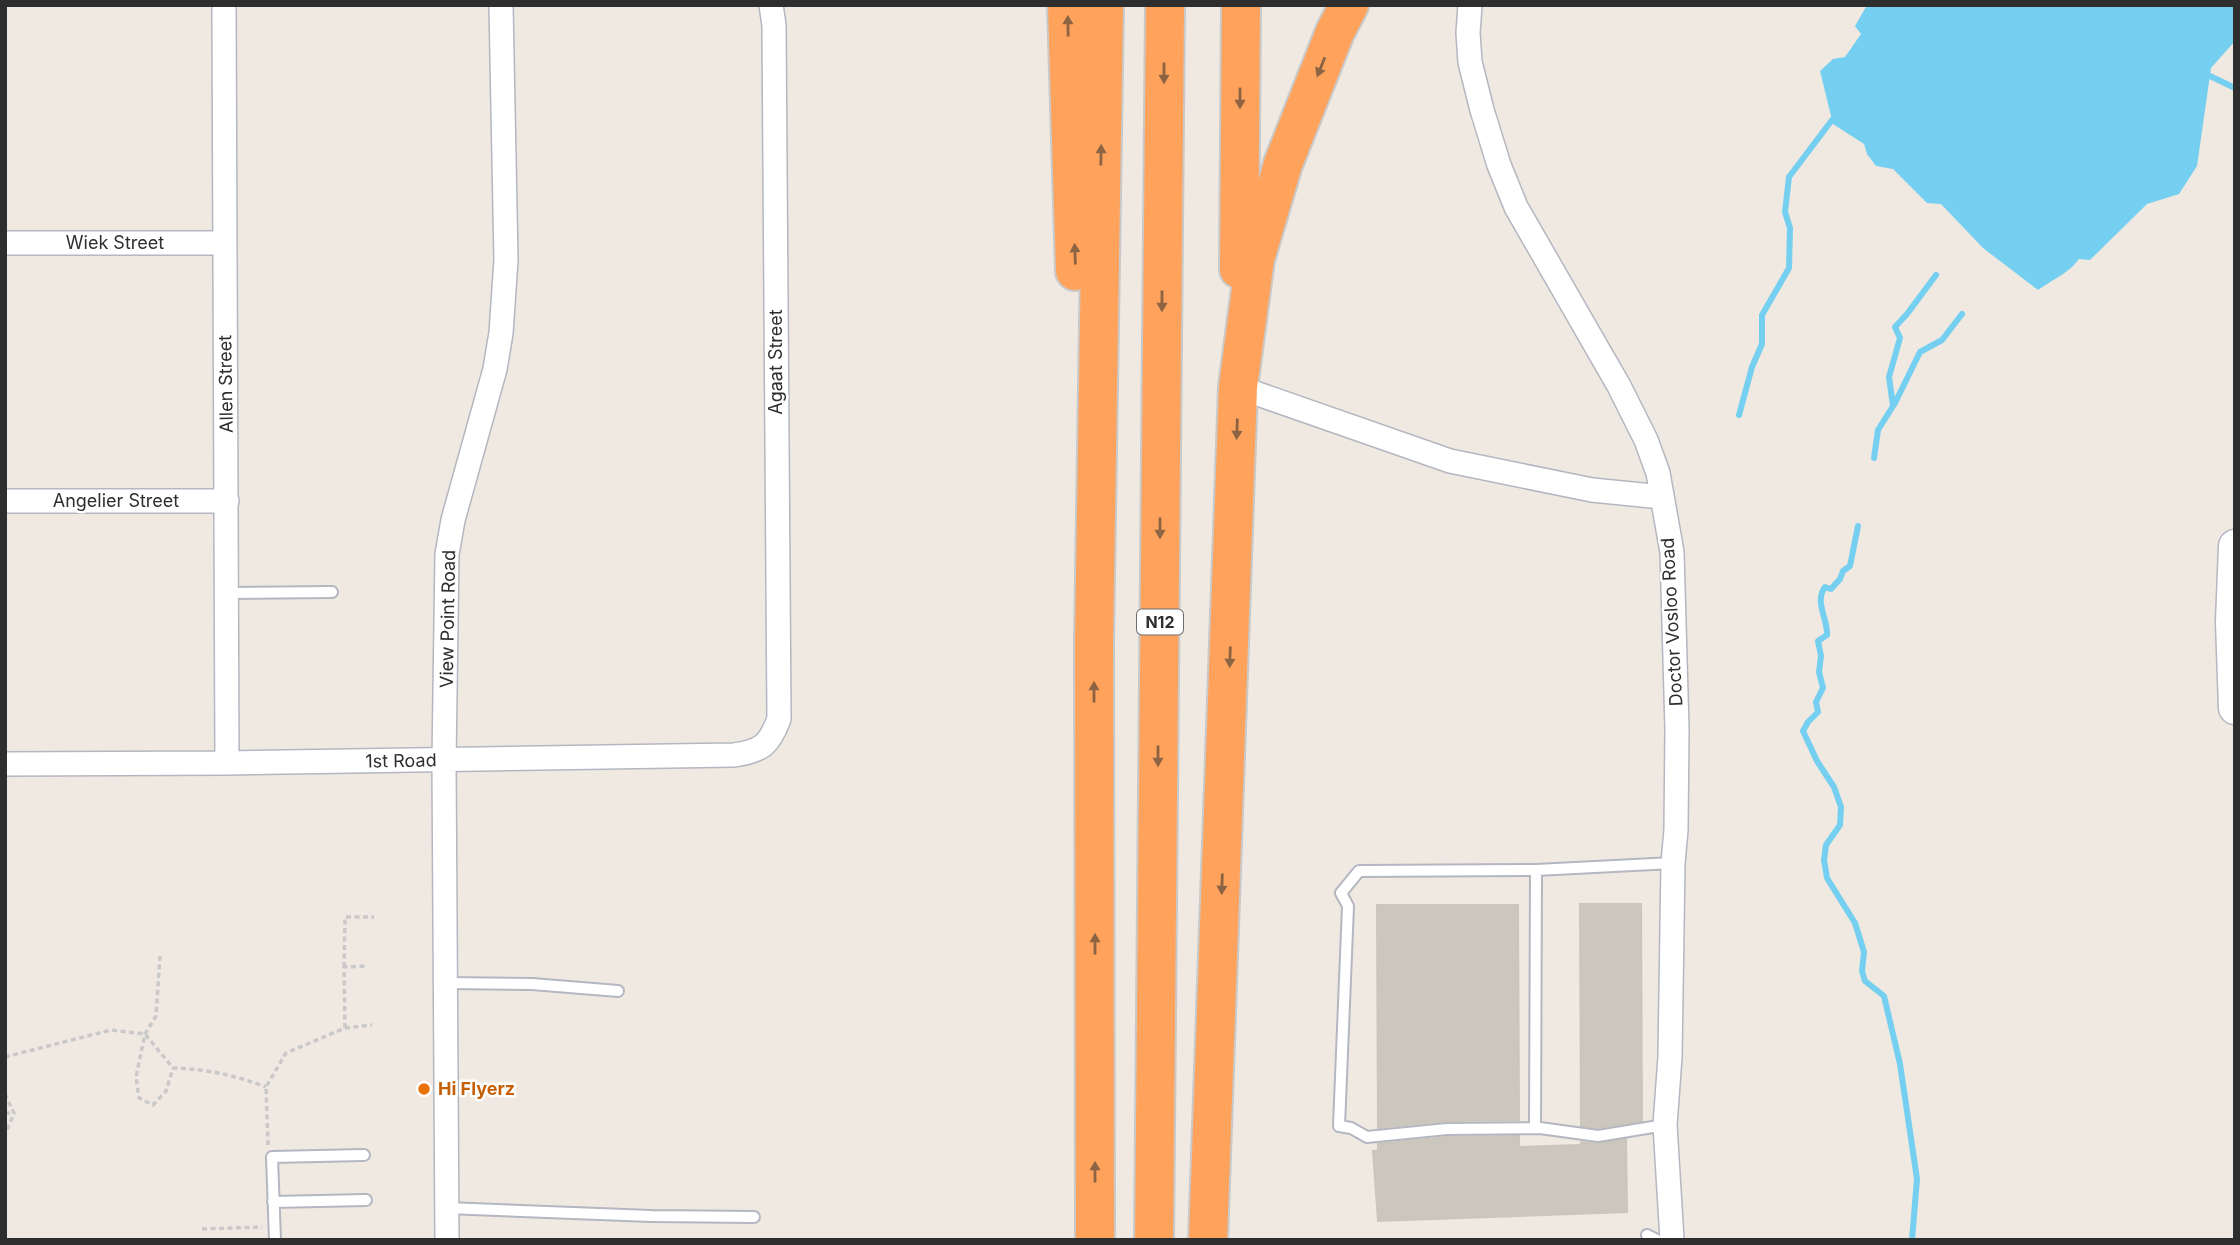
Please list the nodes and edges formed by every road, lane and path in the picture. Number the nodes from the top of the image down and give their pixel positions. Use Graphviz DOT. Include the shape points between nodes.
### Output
graph roads {
  1 [pos="224,5"];
  2 [pos="501,5"];
  3 [pos="771,5"];
  4 [pos="1067,5"];
  5 [pos="1104,5"];
  6 [pos="1165,5"];
  7 [pos="1241,5"];
  8 [pos="1349,5"];
  9 [pos="1470,5"];
  10 [pos="5,243"];
  11 [pos="225,243"];
  12 [pos="1238,387"];
  13 [pos="1662,497"];
  14 [pos="5,501"];
  15 [pos="227,501"];
  16 [pos="2235,546"];
  17 [pos="332,592"];
  18 [pos="227,593"];
  19 [pos="1094,640"];
  20 [pos="2235,708"];
  21 [pos="779,719"];
  22 [pos="444,761"];
  23 [pos="227,763"];
  24 [pos="5,764"];
  25 [pos="1673,863"];
  26 [pos="1536,870"];
  27 [pos="374,917"];
  28 [pos="159,956"];
  29 [pos="365,966"];
  30 [pos="344,967"];
  31 [pos="445,982"];
  32 [pos="618,991"];
  33 [pos="372,1025"];
  34 [pos="345,1028"];
  35 [pos="145,1034"];
  36 [pos="5,1057"];
  37 [pos="173,1068"];
  38 [pos="266,1087"];
  39 [pos="5,1094"];
  40 [pos="15,1113"];
  41 [pos="5,1114"];
  42 [pos="1665,1125"];
  43 [pos="1535,1128"];
  44 [pos="5,1135"];
  45 [pos="365,1155"];
  46 [pos="272,1157"];
  47 [pos="366,1200"];
  48 [pos="273,1202"];
  49 [pos="447,1208"];
  50 [pos="754,1217"];
  51 [pos="275,1227"];
  52 [pos="202,1229"];
  53 [pos="275,1240"];
  54 [pos="447,1240"];
  55 [pos="1095,1240"];
  56 [pos="1154,1240"];
  57 [pos="1208,1240"];
  58 [pos="1672,1240"];
  1 -- 11 [label="street, Allen Street"];
  2 -- 22 [label="street, View Point Road" via="504,299 495,369 447,554"];
  3 -- 21 [label="street, Agaat Street"];
  19 -- 4 [label="highway, one-way" via="1077,335"];
  19 -- 5 [label="highway, one-way"];
  6 -- 56 [label="highway, N12, one-way"];
  7 -- 12 [label="highway, one-way"];
  8 -- 12 [label="highway, one-way" via="1283,164 1255,259"];
  9 -- 13 [label="street, Doctor Vosloo Road" via="1470,62 1499,165 1516,207 1634,414 1658,473"];
  10 -- 11 [label="street, Wiek Street"];
  11 -- 15 [label="street, Allen Street"];
  12 -- 13 [label="street" via="1450,461 1592,490"];
  12 -- 57 [label="highway, one-way"];
  13 -- 25 [label="street, Doctor Vosloo Road" via="1672,552 1674,601 1677,742"];
  14 -- 15 [label="street, Angelier Street"];
  15 -- 18 [label="street, Allen Street"];
  16 -- 20 [label="main road"];
  17 -- 18 [label="lane"];
  18 -- 23 [label="street, Allen Street"];
  55 -- 19 [label="highway, one-way"];
  21 -- 22 [label="street, 1st Road" via="764,745 734,755"];
  22 -- 23 [label="street, 1st Road"];
  22 -- 31 [label="street, View Point Road"];
  23 -- 24 [label="street, 1st Road"];
  25 -- 26 [label="lane"];
  25 -- 42 [label="street, Doctor Vosloo Road"];
  26 -- 43 [label="lane"];
  26 -- 43 [label="lane" via="1359,871 1341,893 1348,906 1339,1126 1367,1137 1447,1129"];
  27 -- 30 [label="path" via="345,917"];
  28 -- 35 [label="path" via="156,1016"];
  29 -- 30 [label="path"];
  30 -- 34 [label="path"];
  31 -- 32 [label="lane"];
  31 -- 49 [label="street, View Point Road"];
  33 -- 34 [label="path"];
  34 -- 38 [label="path" via="286,1053"];
  35 -- 36 [label="path" via="111,1030"];
  35 -- 37 [label="path"];
  35 -- 37 [label="path" via="136,1077 139,1098 153,1105 166,1091"];
  37 -- 38 [label="path" via="232,1074"];
  38 -- 46 [label="path" via="267,1141"];
  39 -- 40 [label="path"];
  40 -- 41 [label="path"];
  40 -- 44 [label="path"];
  42 -- 43 [label="lane" via="1598,1136"];
  42 -- 58 [label="street, Doctor Vosloo Road"];
  45 -- 46 [label="lane"];
  46 -- 48 [label="lane"];
  47 -- 48 [label="lane"];
  48 -- 51 [label="lane"];
  49 -- 50 [label="lane"];
  49 -- 54 [label="street, View Point Road"];
  51 -- 52 [label="path"];
  51 -- 53 [label="lane"];
}
